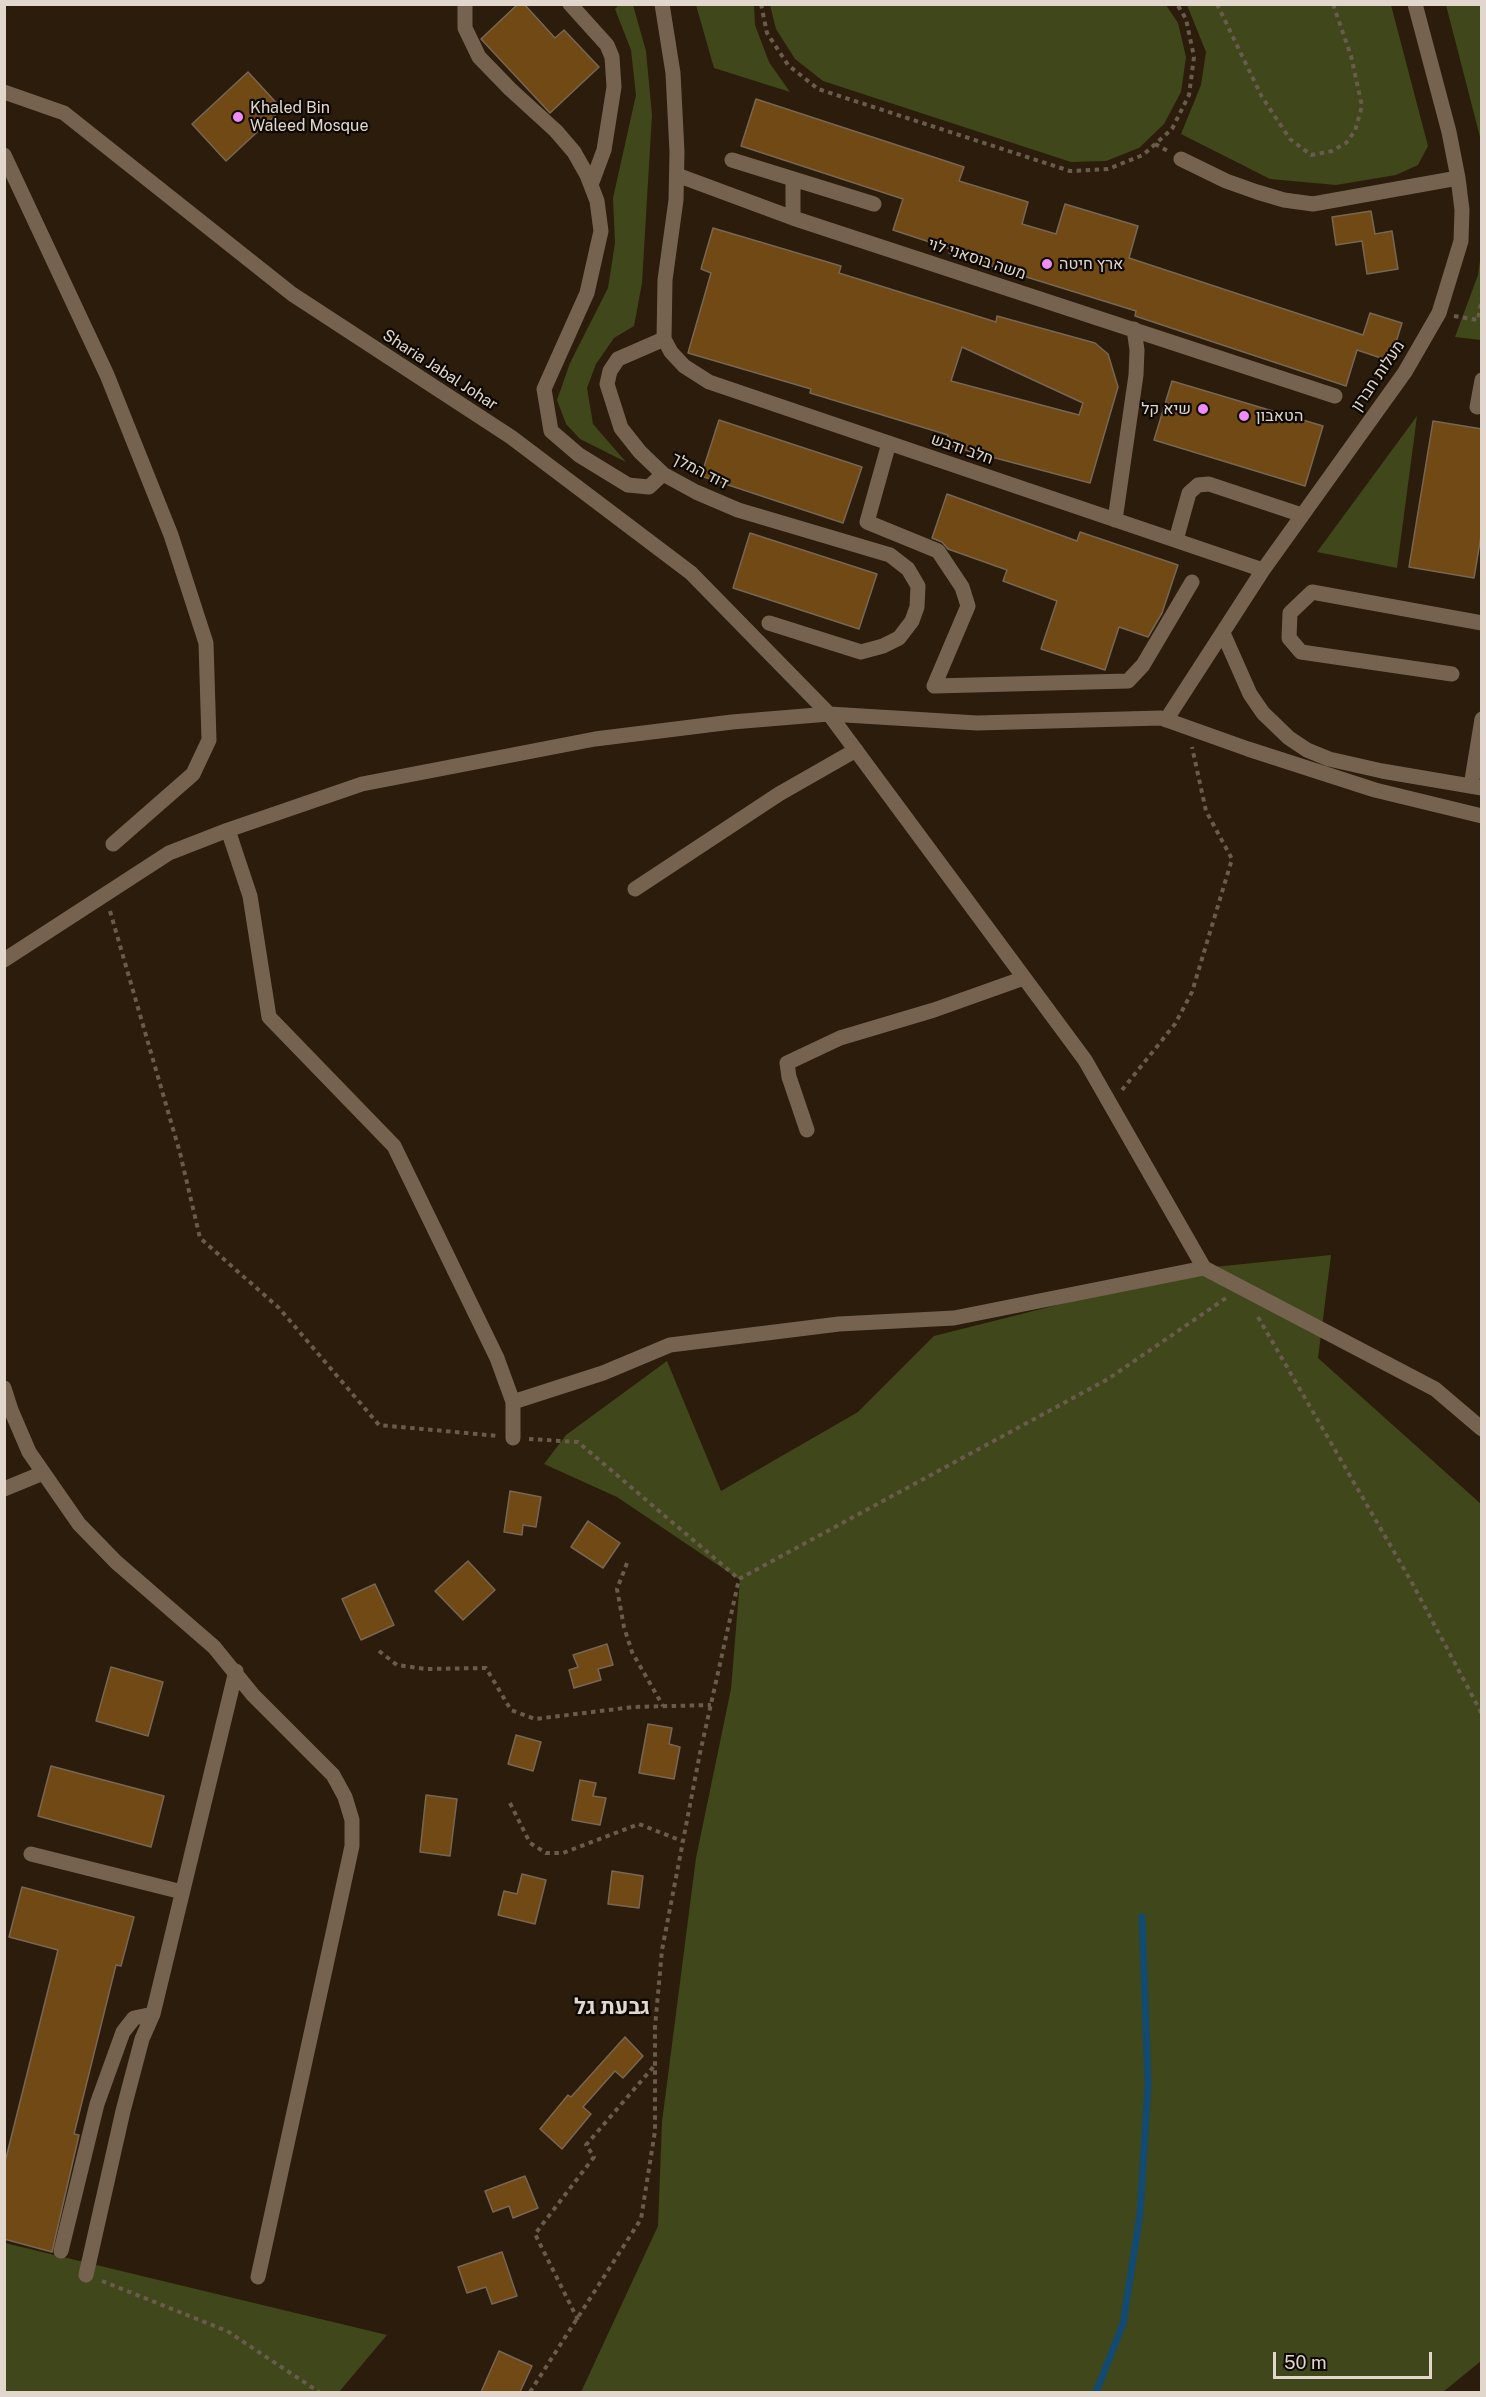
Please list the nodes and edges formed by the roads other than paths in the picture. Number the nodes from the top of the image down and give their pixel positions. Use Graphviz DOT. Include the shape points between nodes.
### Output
graph roads {
  1 [pos="570,4"];
  2 [pos="662,4"];
  3 [pos="1414,4"];
  4 [pos="469,7"];
  5 [pos="4,92"];
  6 [pos="4,155"];
  7 [pos="1181,159"];
  8 [pos="732,160"];
  9 [pos="677,175"];
  10 [pos="1458,178"];
  11 [pos="794,179"];
  12 [pos="591,185"];
  13 [pos="874,204"];
  14 [pos="793,218"];
  15 [pos="1134,329"];
  16 [pos="664,339"];
  17 [pos="1482,380"];
  18 [pos="1335,396"];
  19 [pos="1477,407"];
  20 [pos="890,443"];
  21 [pos="663,474"];
  22 [pos="1302,515"];
  23 [pos="1115,520"];
  24 [pos="1176,540"];
  25 [pos="1263,570"];
  26 [pos="1192,582"];
  27 [pos="1482,622"];
  28 [pos="770,623"];
  29 [pos="1223,633"];
  30 [pos="1452,674"];
  31 [pos="829,714"];
  32 [pos="1482,719"];
  33 [pos="1166,720"];
  34 [pos="856,750"];
  35 [pos="1476,787"];
  36 [pos="1482,816"];
  37 [pos="228,830"];
  38 [pos="113,844"];
  39 [pos="634,889"];
  40 [pos="4,960"];
  41 [pos="1024,978"];
  42 [pos="807,1130"];
  43 [pos="1204,1268"];
  44 [pos="4,1388"];
  45 [pos="513,1402"];
  46 [pos="1482,1429"];
  47 [pos="513,1438"];
  48 [pos="43,1473"];
  49 [pos="4,1489"];
  50 [pos="236,1671"];
  51 [pos="31,1854"];
  52 [pos="182,1892"];
  53 [pos="153,2014"];
  54 [pos="61,2251"];
  55 [pos="86,2275"];
  56 [pos="258,2277"];
  1 -- 12 [label="street" via="607,45 612,57 614,87 604,150"];
  2 -- 9 [label="street" via="673,73"];
  3 -- 10 [label="street, מעלות חברון"];
  4 -- 12 [label="street" via="465,28 479,57 556,131 574,152"];
  5 -- 31 [label="street, Sharia Jabal Johar" via="64,113 291,294 511,437 699,581"];
  6 -- 38 [label="street" via="107,375 171,535 206,643 209,740 194,774"];
  7 -- 10 [label="street" via="1226,182 1284,200 1313,204"];
  8 -- 11 [label="street"];
  9 -- 14 [label="street, משה בוסאני לוי"];
  9 -- 16 [label="street" via="665,280"];
  10 -- 22 [label="street, מעלות חברון" via="1461,241 1439,314 1405,372"];
  11 -- 13 [label="street"];
  11 -- 14 [label="street"];
  12 -- 21 [label="street" via="601,231 587,293 544,389 551,430 579,455 628,486 649,486"];
  14 -- 15 [label="street, משה בוסאני לוי"];
  15 -- 18 [label="street, משה בוסאני לוי"];
  15 -- 23 [label="street" via="1136,375"];
  16 -- 20 [label="street, חלב ודבש" via="684,366 709,382"];
  16 -- 21 [label="street, דוד המלך" via="618,359 607,384 621,428"];
  17 -- 19 [label="street"];
  20 -- 23 [label="street, חלב ודבש"];
  20 -- 26 [label="street" via="867,522 938,551 962,587 968,606 933,686 1128,681 1143,665"];
  21 -- 28 [label="street, דוד המלך" via="738,510 890,555 908,569 918,586 912,621 899,638 861,652"];
  22 -- 24 [label="street" via="1209,484 1198,485 1189,493"];
  22 -- 25 [label="street, מעלות חברון"];
  23 -- 24 [label="street, חלב ודבש"];
  24 -- 25 [label="street, חלב ודבש"];
  25 -- 29 [label="street, מעלות חברון"];
  27 -- 30 [label="street" via="1312,592 1290,613 1289,638 1301,652"];
  29 -- 33 [label="street, מעלות חברון"];
  29 -- 35 [label="street" via="1250,694 1263,713 1307,750 1382,771"];
  31 -- 33 [label="street" via="977,723"];
  31 -- 34 [label="street, Sharia Jabal Johar"];
  31 -- 37 [label="street" via="595,739 362,784"];
  32 -- 35 [label="street"];
  33 -- 36 [label="street" via="1375,790"];
  34 -- 39 [label="street" via="779,794"];
  34 -- 41 [label="street, Sharia Jabal Johar"];
  37 -- 40 [label="street" via="169,853"];
  37 -- 45 [label="street" via="250,896 269,1017 394,1146 497,1358"];
  41 -- 42 [label="street" via="840,1038 788,1062 789,1077"];
  41 -- 43 [label="street, Sharia Jabal Johar" via="1085,1060"];
  43 -- 45 [label="street" via="954,1318 839,1324 670,1345 603,1373"];
  43 -- 46 [label="street" via="1435,1389"];
  44 -- 48 [label="street" via="29,1452"];
  45 -- 47 [label="street"];
  48 -- 49 [label="street"];
  48 -- 50 [label="street" via="79,1524 116,1562"];
  50 -- 52 [label="street"];
  50 -- 56 [label="street" via="253,1695 333,1775 352,1820 352,1846"];
  51 -- 52 [label="street"];
  52 -- 53 [label="street"];
  53 -- 54 [label="street" via="134,2018 123,2032 97,2104"];
  53 -- 55 [label="street" via="135,2062"];
}
